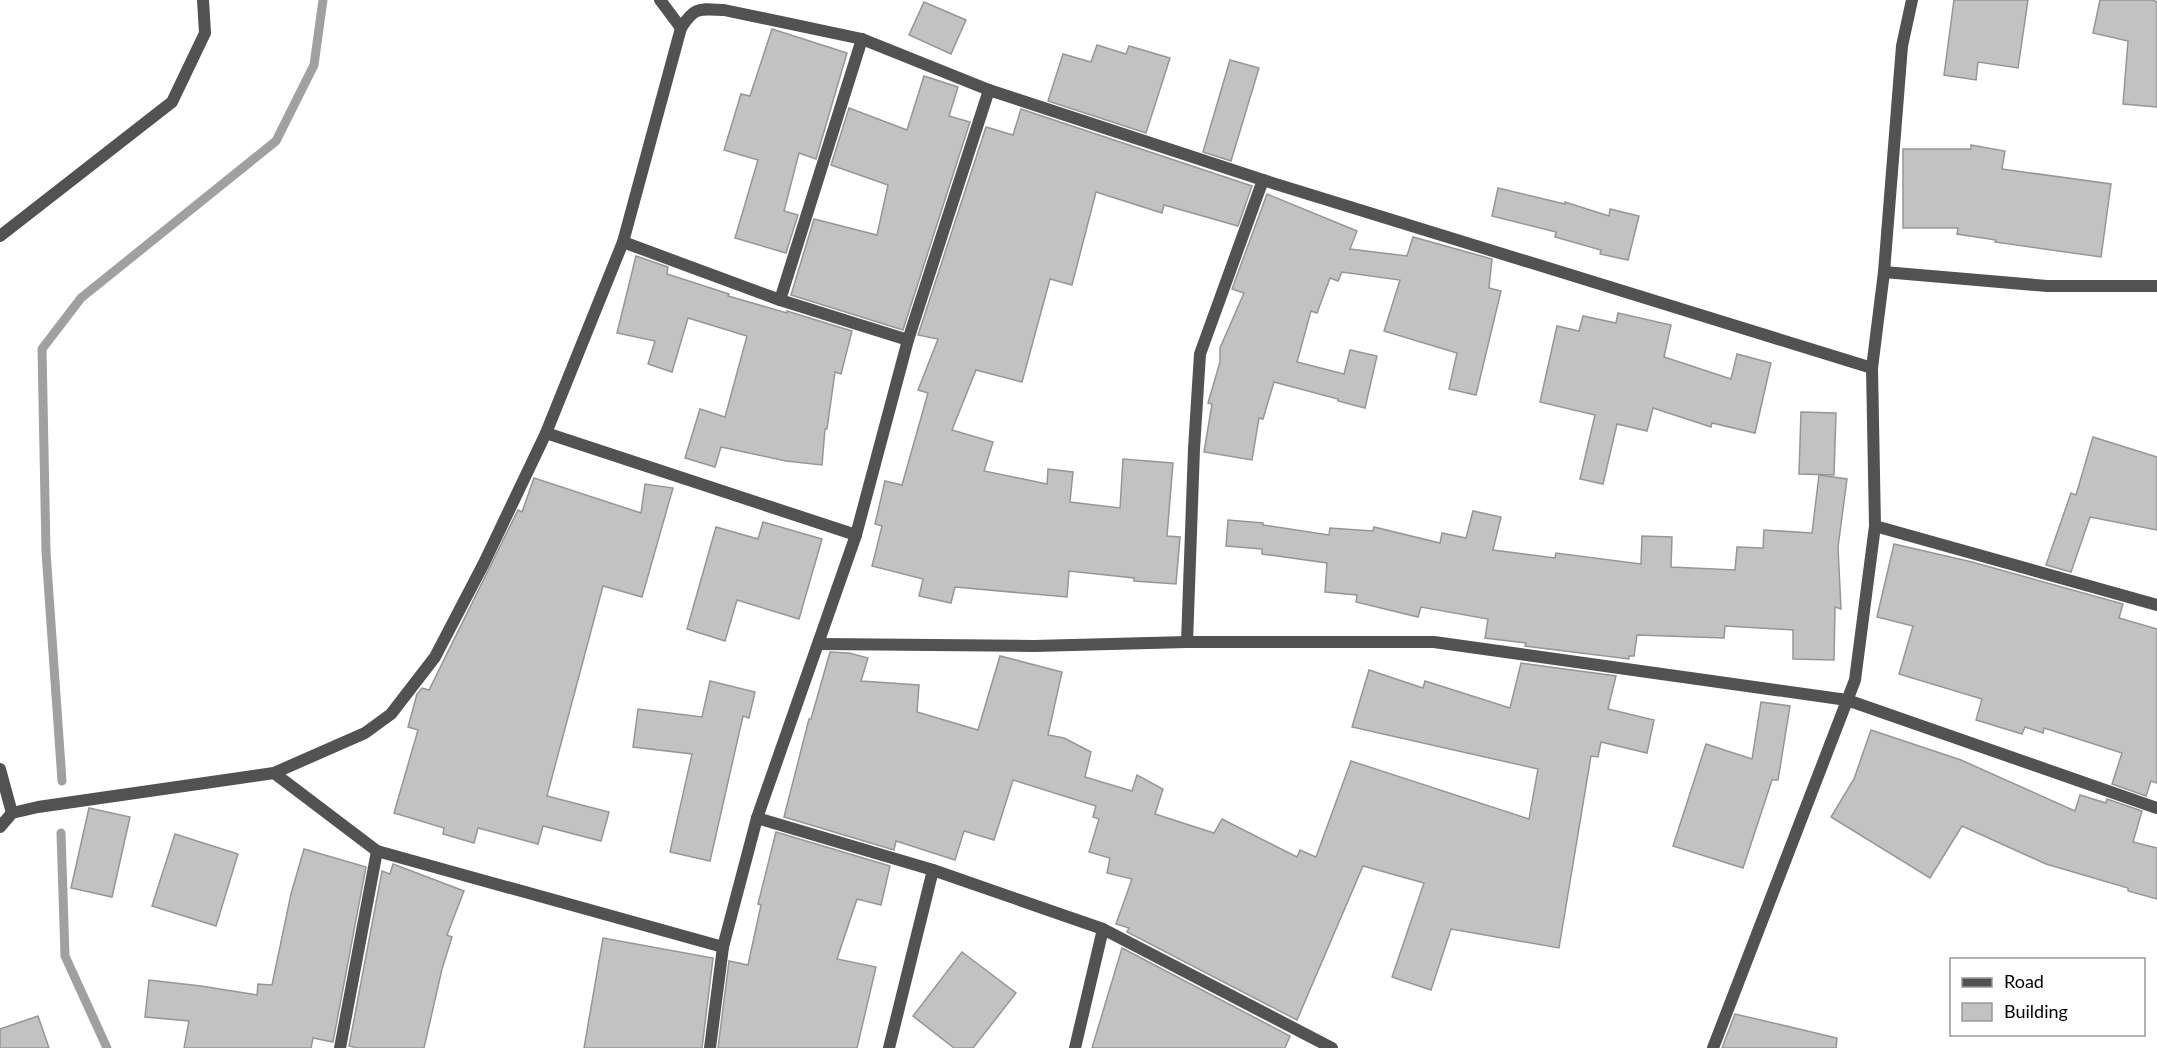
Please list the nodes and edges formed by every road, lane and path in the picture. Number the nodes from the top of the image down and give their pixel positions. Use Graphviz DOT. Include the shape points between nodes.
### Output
graph roads {
  1 [pos="203,0"];
  2 [pos="660,0"];
  3 [pos="1912,0"];
  4 [pos="681,28"];
  5 [pos="862,39"];
  6 [pos="989,90"];
  7 [pos="1263,180"];
  8 [pos="0,236"];
  9 [pos="623,242"];
  10 [pos="1884,272"];
  11 [pos="2157,286"];
  12 [pos="780,300"];
  13 [pos="908,340"];
  14 [pos="1872,368"];
  15 [pos="546,433"];
  16 [pos="1875,526"];
  17 [pos="856,535"];
  18 [pos="2157,605"];
  19 [pos="1187,642"];
  20 [pos="819,644"];
  21 [pos="1847,700"];
  22 [pos="0,769"];
  23 [pos="274,772"];
  24 [pos="2157,808"];
  25 [pos="12,813"];
  26 [pos="757,818"];
  27 [pos="0,827"];
  28 [pos="377,851"];
  29 [pos="933,870"];
  30 [pos="1103,929"];
  31 [pos="723,947"];
  32 [pos="340,1048"];
  33 [pos="710,1048"];
  34 [pos="889,1048"];
  35 [pos="1075,1048"];
  36 [pos="1332,1048"];
  37 [pos="1713,1048"];
  1 -- 8 [label="street" via="205,33 172,102"];
  2 -- 4 [label="street"];
  3 -- 10 [label="street" via="1902,46"];
  4 -- 5 [label="street" via="690,13 701,9 724,10"];
  4 -- 9 [label="street"];
  5 -- 6 [label="street"];
  5 -- 12 [label="street"];
  6 -- 7 [label="street"];
  6 -- 13 [label="street"];
  7 -- 14 [label="street"];
  7 -- 19 [label="street" via="1200,354"];
  9 -- 12 [label="street"];
  9 -- 15 [label="street"];
  10 -- 11 [label="street" via="2047,286"];
  10 -- 14 [label="street"];
  12 -- 13 [label="street"];
  13 -- 17 [label="street"];
  14 -- 16 [label="street"];
  15 -- 17 [label="street"];
  15 -- 23 [label="street" via="435,657 391,714 365,733"];
  16 -- 18 [label="street"];
  16 -- 21 [label="street" via="1855,680"];
  17 -- 20 [label="street"];
  19 -- 20 [label="street" via="1034,646"];
  19 -- 21 [label="street" via="1434,642"];
  20 -- 26 [label="street"];
  21 -- 24 [label="street"];
  21 -- 37 [label="street"];
  22 -- 25 [label="street"];
  23 -- 25 [label="street"];
  23 -- 28 [label="street"];
  25 -- 27 [label="street"];
  26 -- 29 [label="street"];
  26 -- 31 [label="street"];
  28 -- 31 [label="street"];
  28 -- 32 [label="street"];
  29 -- 30 [label="street"];
  29 -- 34 [label="street"];
  30 -- 35 [label="street"];
  30 -- 36 [label="street"];
  31 -- 33 [label="street"];
}
